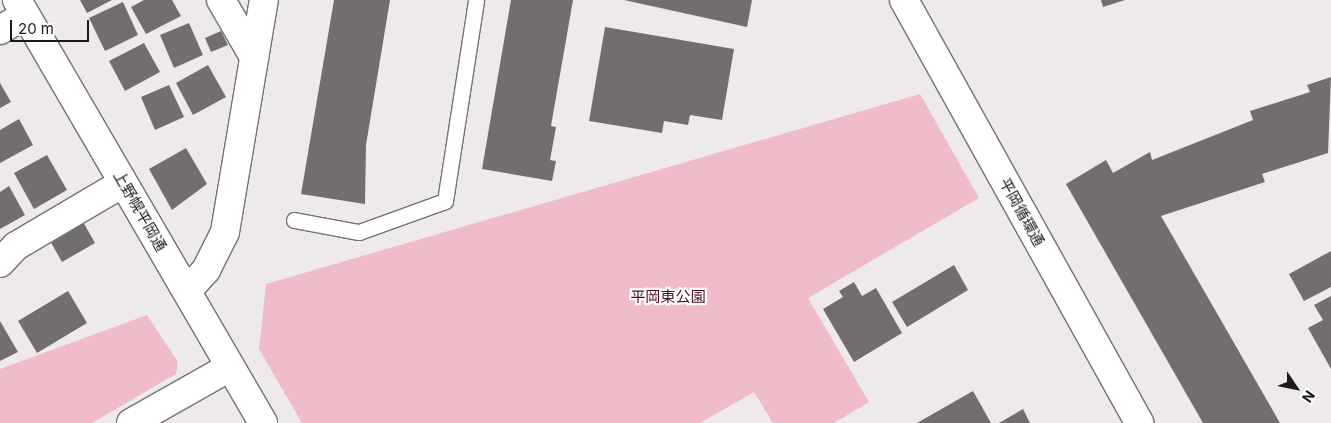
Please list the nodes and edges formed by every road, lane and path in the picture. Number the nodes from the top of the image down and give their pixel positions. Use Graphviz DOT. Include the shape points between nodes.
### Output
graph roads {
  1 [pos="221,0"];
  2 [pos="264,0"];
  3 [pos="476,0"];
  4 [pos="904,0"];
  5 [pos="21,8"];
  6 [pos="0,30"];
  7 [pos="254,57"];
  8 [pos="123,183"];
  9 [pos="294,220"];
  10 [pos="0,263"];
  11 [pos="188,290"];
  12 [pos="230,367"];
  13 [pos="131,423"];
  14 [pos="263,423"];
  15 [pos="1140,423"];
  1 -- 7 [label="street"];
  2 -- 7 [label="street"];
  3 -- 9 [label="lane" via="445,201 359,232"];
  4 -- 15 [label="street, 平岡循環通"];
  5 -- 6 [label="street"];
  5 -- 8 [label="street, 上野幌平岡通"];
  7 -- 11 [label="street" via="225,232 206,270"];
  8 -- 10 [label="street" via="16,246"];
  8 -- 11 [label="street, 上野幌平岡通"];
  11 -- 12 [label="street, 上野幌平岡通"];
  12 -- 13 [label="street"];
  12 -- 14 [label="street, 上野幌平岡通"];
}
